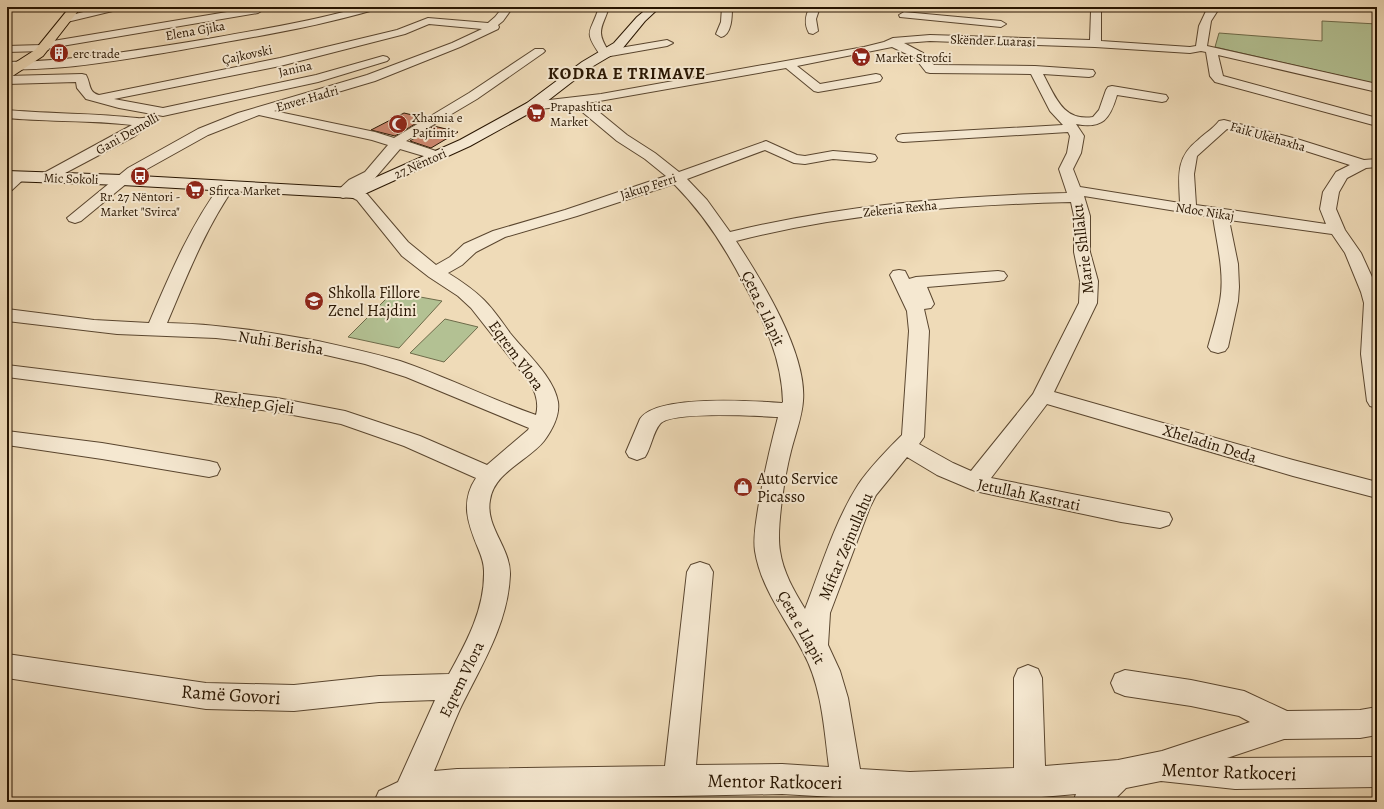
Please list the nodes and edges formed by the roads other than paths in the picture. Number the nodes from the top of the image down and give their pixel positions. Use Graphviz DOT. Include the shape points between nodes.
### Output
graph roads {
  1 [pos="12,7"];
  2 [pos="76,7"];
  3 [pos="117,7"];
  4 [pos="255,7"];
  5 [pos="373,7"];
  6 [pos="508,7"];
  7 [pos="604,7"];
  8 [pos="655,7"];
  9 [pos="727,7"];
  10 [pos="815,7"];
  11 [pos="918,7"];
  12 [pos="1098,7"];
  13 [pos="1215,7"];
  14 [pos="7,8"];
  15 [pos="904,15"];
  16 [pos="67,19"];
  17 [pos="1001,24"];
  18 [pos="490,26"];
  19 [pos="813,31"];
  20 [pos="721,34"];
  21 [pos="893,35"];
  22 [pos="432,43"];
  23 [pos="667,43"];
  24 [pos="1095,44"];
  25 [pos="46,46"];
  26 [pos="7,49"];
  27 [pos="1206,49"];
  28 [pos="539,51"];
  29 [pos="605,54"];
  30 [pos="922,58"];
  31 [pos="937,58"];
  32 [pos="1007,58"];
  33 [pos="1022,59"];
  34 [pos="788,64"];
  35 [pos="7,66"];
  36 [pos="20,66"];
  37 [pos="1035,70"];
  38 [pos="1089,73"];
  39 [pos="7,74"];
  40 [pos="876,78"];
  41 [pos="7,80"];
  42 [pos="1377,88"];
  43 [pos="97,98"];
  44 [pos="1162,98"];
  45 [pos="577,102"];
  46 [pos="532,106"];
  47 [pos="259,111"];
  48 [pos="163,112"];
  49 [pos="7,114"];
  50 [pos="1065,117"];
  51 [pos="1377,122"];
  52 [pos="145,123"];
  53 [pos="1073,128"];
  54 [pos="903,138"];
  55 [pos="396,143"];
  56 [pos="437,156"];
  57 [pos="870,158"];
  58 [pos="1370,164"];
  59 [pos="14,176"];
  60 [pos="46,177"];
  61 [pos="676,177"];
  62 [pos="122,180"];
  63 [pos="227,186"];
  64 [pos="7,187"];
  65 [pos="349,193"];
  66 [pos="1075,193"];
  67 [pos="1188,209"];
  68 [pos="1220,214"];
  69 [pos="75,218"];
  70 [pos="1337,230"];
  71 [pos="726,238"];
  72 [pos="434,273"];
  73 [pos="898,275"];
  74 [pos="998,276"];
  75 [pos="1373,292"];
  76 [pos="7,315"];
  77 [pos="155,330"];
  78 [pos="1218,347"];
  79 [pos="1374,354"];
  80 [pos="7,371"];
  81 [pos="917,380"];
  82 [pos="1042,396"];
  83 [pos="1377,401"];
  84 [pos="791,411"];
  85 [pos="542,425"];
  86 [pos="7,438"];
  87 [pos="906,446"];
  88 [pos="637,452"];
  89 [pos="210,469"];
  90 [pos="491,476"];
  91 [pos="975,483"];
  92 [pos="1377,490"];
  93 [pos="1160,519"];
  94 [pos="700,572"];
  95 [pos="814,645"];
  96 [pos="7,666"];
  97 [pos="1028,678"];
  98 [pos="1125,683"];
  99 [pos="457,687"];
  100 [pos="1377,721"];
  101 [pos="1284,725"];
  102 [pos="1161,766"];
  103 [pos="1377,772"];
  104 [pos="1118,775"];
  105 [pos="679,780"];
  106 [pos="847,782"];
  107 [pos="1030,783"];
  108 [pos="400,797"];
  109 [pos="1089,802"];
  1 -- 14 [label="street"];
  2 -- 16 [label="main road"];
  3 -- 16 [label="street"];
  4 -- 25 [label="street" via="258,10"];
  5 -- 36 [label="street, Elena Gjika" via="292,26 142,54"];
  6 -- 18 [label="street, Enver Hadri"];
  7 -- 29 [label="street" via="594,32"];
  8 -- 29 [label="street, 27 Nëntori" via="641,19 624,41"];
  9 -- 20 [label="street" via="726,22"];
  10 -- 19 [label="street" via="810,18"];
  11 -- 15 [label="street"];
  12 -- 24 [label="street"];
  13 -- 27 [label="street" via="1205,20"];
  15 -- 17 [label="street"];
  15 -- 21 [label="street"];
  16 -- 25 [label="main road"];
  18 -- 43 [label="street, Çajkovski" via="428,20 401,32 275,63"];
  18 -- 47 [label="street, Enver Hadri" via="494,27 474,38 371,78"];
  21 -- 24 [label="street, Skënder Luarasi"];
  21 -- 30 [label="street"];
  21 -- 34 [label="street, Skënder Luarasi" via="876,48"];
  22 -- 48 [label="street, Janina" via="318,78"];
  23 -- 29 [label="street, 27 Nëntori"];
  24 -- 27 [label="street, Skënder Luarasi"];
  25 -- 26 [label="street"];
  25 -- 36 [label="main road"];
  27 -- 42 [label="street, Skënder Luarasi"];
  27 -- 51 [label="street" via="1219,79"];
  28 -- 55 [label="street" via="473,96 405,135"];
  29 -- 46 [label="street, 27 Nëntori"];
  30 -- 31 [label="street"];
  30 -- 37 [label="street" via="930,69"];
  32 -- 33 [label="street"];
  34 -- 40 [label="street" via="818,88"];
  34 -- 45 [label="street, Skënder Luarasi"];
  35 -- 36 [label="street, Elena Gjika"];
  36 -- 39 [label="main road"];
  37 -- 38 [label="street"];
  37 -- 50 [label="street, Marie Shllaku" via="1058,111"];
  41 -- 43 [label="street, Gani Demolli" via="82,78 86,93"];
  43 -- 48 [label="street, Gani Demolli"];
  44 -- 50 [label="street" via="1112,90 1101,118 1092,123"];
  45 -- 46 [label="street, Skënder Luarasi"];
  45 -- 61 [label="street, Çeta e Llapit"];
  46 -- 56 [label="street, 27 Nëntori"];
  47 -- 55 [label="street" via="375,136"];
  47 -- 62 [label="street, Enver Hadri" via="187,140"];
  48 -- 52 [label="street, Gani Demolli"];
  49 -- 52 [label="street"];
  50 -- 53 [label="street, Marie Shllaku"];
  52 -- 60 [label="street, Gani Demolli"];
  53 -- 54 [label="street"];
  53 -- 66 [label="street, Marie Shllaku" via="1077,136 1076,143 1066,169"];
  55 -- 56 [label="street"];
  55 -- 65 [label="street" via="370,175 354,183"];
  56 -- 65 [label="street, 27 Nëntori"];
  57 -- 61 [label="street, Jakup Ferri" via="833,155 804,160 794,159 773,143"];
  58 -- 67 [label="street, Faik Ukëhaxha" via="1224,124 1190,156 1186,179"];
  58 -- 70 [label="street" via="1341,175 1330,192 1328,209"];
  59 -- 60 [label="street, Mic Sokoli"];
  59 -- 64 [label="street, Mic Sokoli"];
  60 -- 62 [label="street, Mic Sokoli"];
  61 -- 71 [label="street, Çeta e Llapit" via="706,208"];
  61 -- 72 [label="street, Jakup Ferri" via="572,213 499,234 470,248 456,261"];
  62 -- 63 [label="street, Mic Sokoli"];
  62 -- 69 [label="street, Mic Sokoli"];
  63 -- 65 [label="street, Mic Sokoli"];
  63 -- 77 [label="street" via="197,232"];
  65 -- 72 [label="street, Eqrem Vlora" via="362,197 409,252"];
  66 -- 67 [label="street, Ndoc Nikaj"];
  66 -- 71 [label="street, Zekeria Rexha" via="864,211 791,223"];
  66 -- 82 [label="street, Marie Shllaku" via="1082,216 1082,252 1089,281 1088,303"];
  67 -- 68 [label="street, Ndoc Nikaj"];
  68 -- 70 [label="street, Ndoc Nikaj"];
  68 -- 78 [label="street" via="1229,264 1230,287"];
  70 -- 75 [label="street"];
  71 -- 84 [label="street, Çeta e Llapit" via="738,254 781,340 793,393"];
  72 -- 85 [label="street, Eqrem Vlora" via="461,289 484,311 535,375 548,398 548,411"];
  73 -- 81 [label="street, Miftar Zejnullahu" via="916,311 919,331"];
  74 -- 81 [label="street" via="916,282 930,321 928,354"];
  75 -- 79 [label="street"];
  76 -- 77 [label="street, Nuhi Berisha"];
  77 -- 85 [label="street, Nuhi Berisha" via="205,331 269,338 371,359"];
  79 -- 83 [label="street"];
  80 -- 90 [label="street, Rexhep Gjeli" via="239,399 313,411 345,418 412,441"];
  81 -- 87 [label="street, Miftar Zejnullahu" via="913,437"];
  82 -- 91 [label="street, Marie Shllaku"];
  82 -- 92 [label="street, Xheladin Deda" via="1107,412 1315,475"];
  84 -- 88 [label="street" via="715,408 664,412 651,419"];
  84 -- 95 [label="street, Çeta e Llapit" via="774,482 767,550 772,571 781,591"];
  85 -- 90 [label="street, Eqrem Vlora" via="525,446"];
  86 -- 89 [label="street"];
  87 -- 91 [label="street, Jetullah Kastrati"];
  87 -- 95 [label="street, Miftar Zejnullahu" via="867,490 858,508 817,613"];
  90 -- 99 [label="street, Eqrem Vlora" via="482,487 477,514 497,569 496,590 481,638"];
  91 -- 93 [label="street, Jetullah Kastrati" via="1121,514"];
  94 -- 105 [label="street"];
  95 -- 106 [label="street, Çeta e Llapit" via="826,671 834,698"];
  96 -- 99 [label="street, Ramë Govori" via="206,696 294,698 380,689"];
  97 -- 107 [label="street"];
  98 -- 101 [label="street" via="1244,704"];
  99 -- 108 [label="street, Eqrem Vlora"];
  100 -- 101 [label="street" via="1360,724"];
  101 -- 102 [label="street"];
  102 -- 103 [label="street, Mentor Ratkoceri" via="1235,774"];
  102 -- 104 [label="street, Mentor Ratkoceri"];
  104 -- 107 [label="street, Mentor Ratkoceri"];
  104 -- 109 [label="street"];
  105 -- 106 [label="street, Mentor Ratkoceri" via="782,779"];
  105 -- 108 [label="street, Mentor Ratkoceri" via="434,785"];
  106 -- 107 [label="street, Mentor Ratkoceri" via="910,787"];
}
